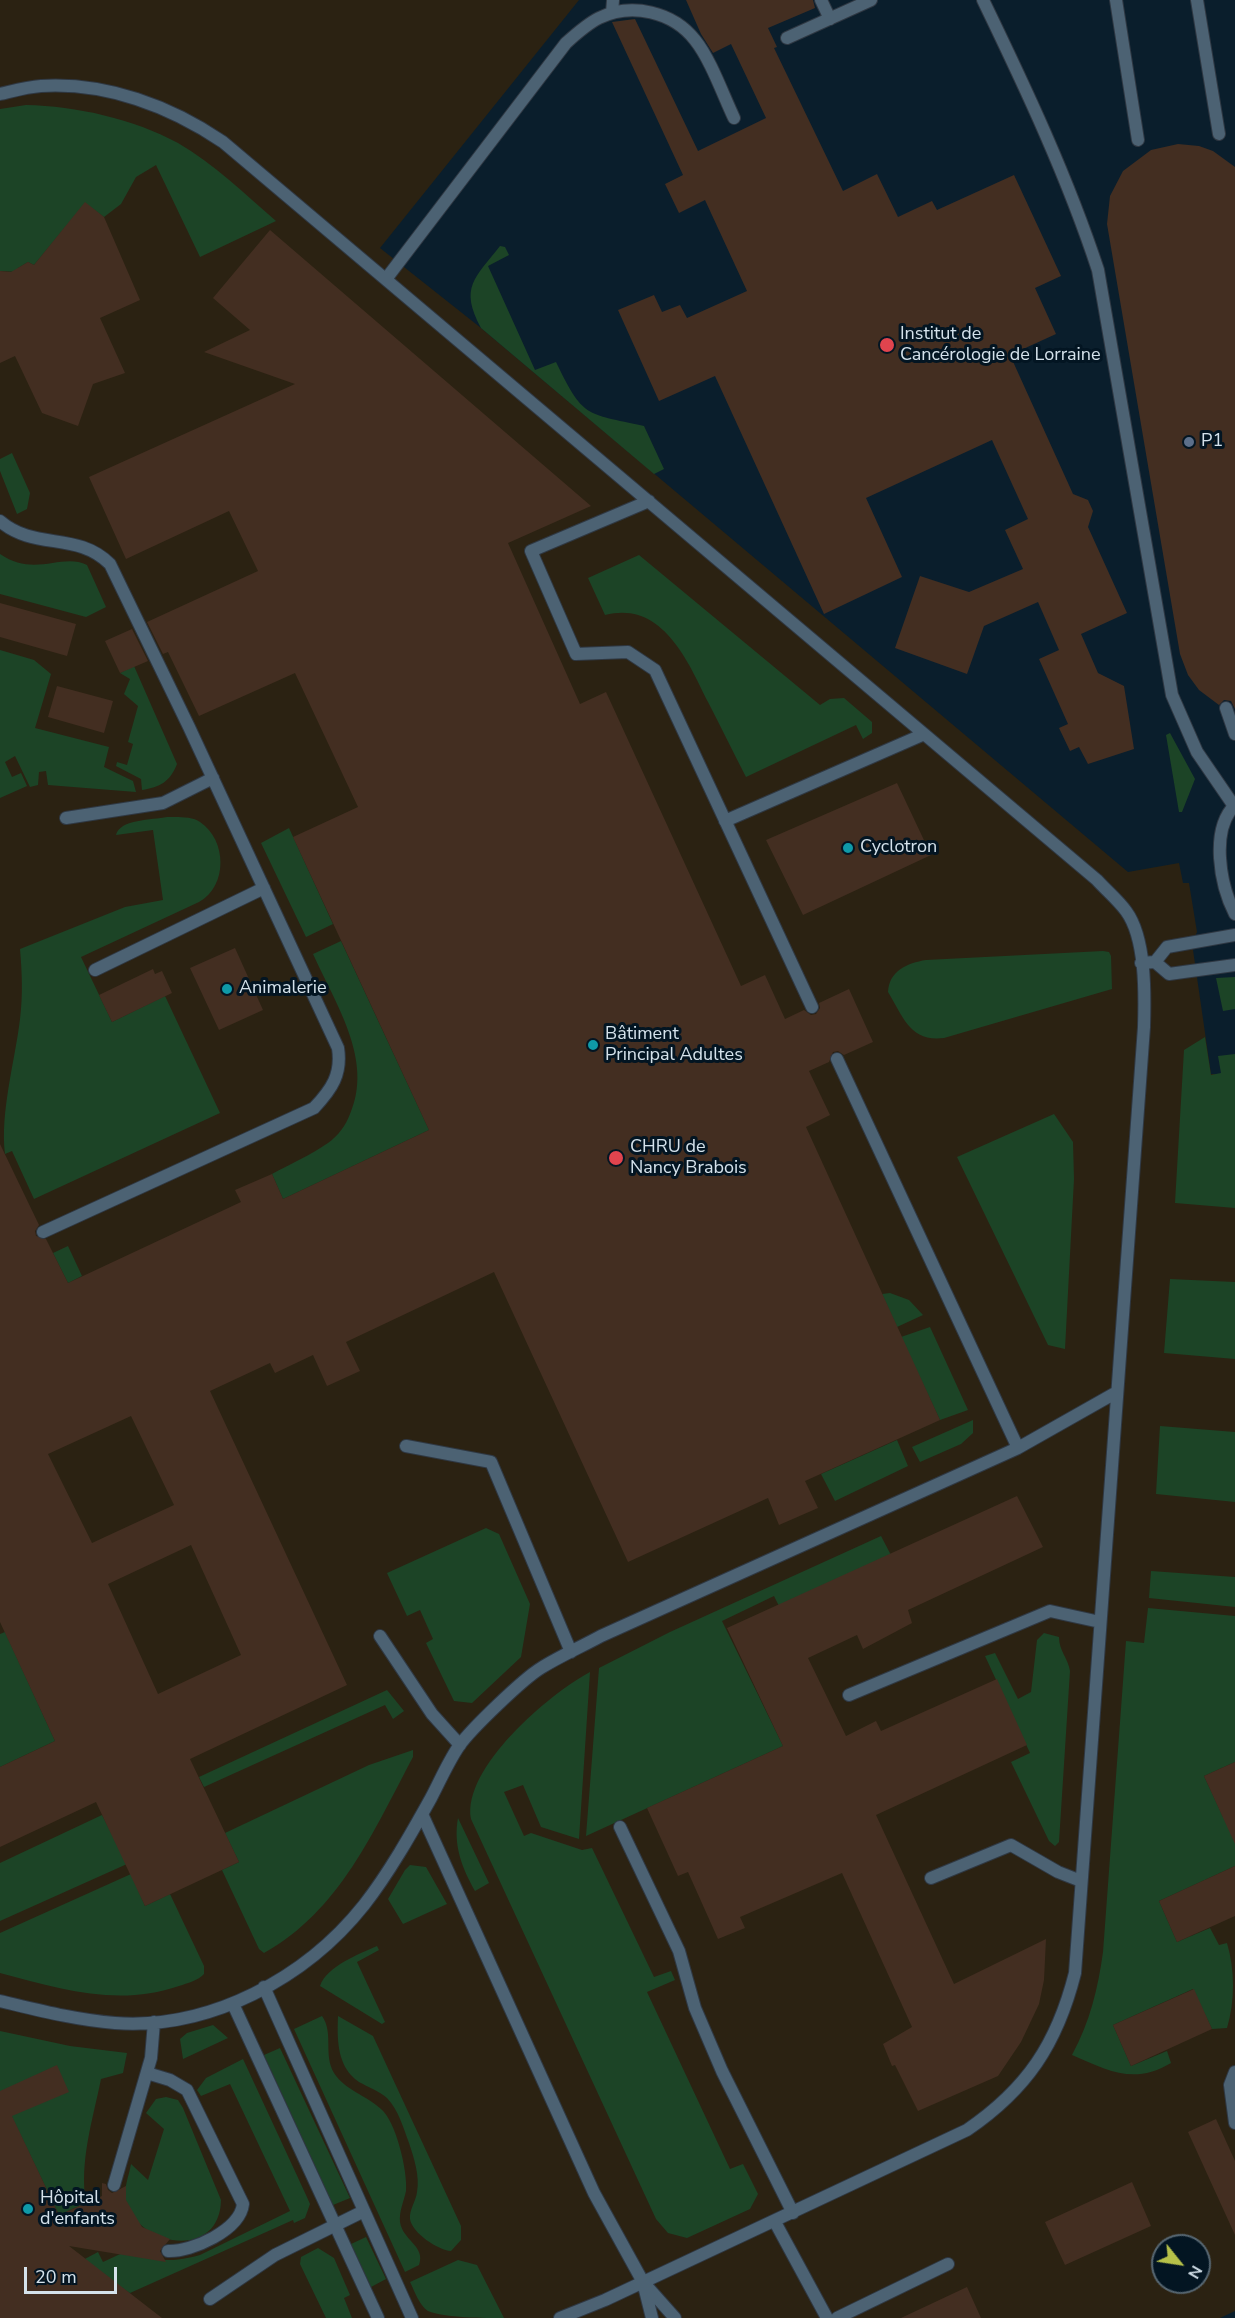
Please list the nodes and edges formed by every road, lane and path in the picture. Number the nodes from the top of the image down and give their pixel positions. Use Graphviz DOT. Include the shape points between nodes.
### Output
graph roads {
  1 [pos="821,0"];
  2 [pos="871,0"];
  3 [pos="983,0"];
  4 [pos="1116,0"];
  5 [pos="1197,0"];
  6 [pos="612,6"];
  7 [pos="830,19"];
  8 [pos="787,38"];
  9 [pos="0,94"];
  10 [pos="734,118"];
  11 [pos="1219,134"];
  12 [pos="1138,140"];
  13 [pos="386,279"];
  14 [pos="648,501"];
  15 [pos="0,522"];
  16 [pos="1226,708"];
  17 [pos="1235,734"];
  18 [pos="922,735"];
  19 [pos="213,778"];
  20 [pos="1234,805"];
  21 [pos="66,818"];
  22 [pos="725,820"];
  23 [pos="264,888"];
  24 [pos="1235,914"];
  25 [pos="1235,935"];
  26 [pos="1155,962"];
  27 [pos="1141,963"];
  28 [pos="1235,965"];
  29 [pos="95,970"];
  30 [pos="812,1007"];
  31 [pos="837,1059"];
  32 [pos="43,1232"];
  33 [pos="1117,1392"];
  34 [pos="406,1446"];
  35 [pos="1018,1448"];
  36 [pos="1100,1622"];
  37 [pos="380,1636"];
  38 [pos="571,1652"];
  39 [pos="849,1695"];
  40 [pos="460,1745"];
  41 [pos="422,1814"];
  42 [pos="620,1827"];
  43 [pos="931,1878"];
  44 [pos="1081,1881"];
  45 [pos="264,1987"];
  46 [pos="0,2001"];
  47 [pos="233,2004"];
  48 [pos="154,2022"];
  49 [pos="1235,2072"];
  50 [pos="147,2073"];
  51 [pos="1235,2123"];
  52 [pos="114,2185"];
  53 [pos="364,2211"];
  54 [pos="793,2213"];
  55 [pos="775,2222"];
  56 [pos="334,2224"];
  57 [pos="168,2251"];
  58 [pos="948,2264"];
  59 [pos="643,2282"];
  60 [pos="210,2299"];
  61 [pos="378,2318"];
  62 [pos="412,2318"];
  63 [pos="560,2318"];
  64 [pos="652,2318"];
  65 [pos="675,2318"];
  66 [pos="827,2318"];
  67 [pos="837,2318"];
  1 -- 7 [label="lane"];
  2 -- 7 [label="lane"];
  3 -- 20 [label="lane" via="1042,122 1098,270 1172,695 1197,752"];
  4 -- 12 [label="lane"];
  5 -- 11 [label="lane"];
  6 -- 10 [label="lane" via="651,12 684,28 696,41"];
  6 -- 13 [label="lane" via="566,43"];
  7 -- 8 [label="lane"];
  9 -- 13 [label="lane" via="41,86 92,89 145,101 190,120 257,170"];
  13 -- 14 [label="lane"];
  14 -- 18 [label="lane"];
  14 -- 22 [label="lane" via="531,551 576,654 628,652 655,670"];
  15 -- 19 [label="lane" via="23,536 88,547 110,564"];
  16 -- 17 [label="lane"];
  18 -- 22 [label="lane"];
  18 -- 27 [label="lane" via="1112,896 1127,912 1137,937"];
  19 -- 21 [label="lane" via="163,803"];
  19 -- 23 [label="lane"];
  20 -- 24 [label="lane" via="1221,845 1226,890"];
  22 -- 30 [label="lane"];
  23 -- 29 [label="lane"];
  23 -- 32 [label="lane" via="338,1048 340,1064 331,1087 314,1108"];
  25 -- 26 [label="lane" via="1167,947"];
  26 -- 27 [label="lane"];
  26 -- 28 [label="lane" via="1169,974"];
  27 -- 33 [label="lane" via="1144,1027"];
  31 -- 35 [label="lane"];
  33 -- 35 [label="lane"];
  33 -- 36 [label="lane"];
  34 -- 38 [label="lane" via="491,1462"];
  35 -- 38 [label="lane"];
  36 -- 39 [label="lane" via="1050,1611"];
  36 -- 44 [label="lane"];
  37 -- 40 [label="lane" via="432,1714"];
  38 -- 40 [label="lane" via="540,1669"];
  40 -- 41 [label="lane"];
  41 -- 45 [label="lane" via="364,1904 338,1934 313,1958"];
  41 -- 59 [label="lane" via="594,2193"];
  42 -- 54 [label="lane" via="679,1951 695,2008 722,2071"];
  43 -- 44 [label="lane" via="1011,1845"];
  44 -- 54 [label="lane" via="1074,1973 1067,2004 1047,2048 1028,2077 991,2114 967,2130"];
  45 -- 47 [label="lane"];
  45 -- 53 [label="lane"];
  46 -- 48 [label="lane" via="81,2020"];
  47 -- 48 [label="lane" via="194,2016"];
  47 -- 56 [label="lane"];
  48 -- 50 [label="lane"];
  49 -- 51 [label="lane" via="1230,2085"];
  50 -- 52 [label="lane"];
  50 -- 57 [label="lane" via="187,2090 243,2204 231,2226 189,2249"];
  53 -- 56 [label="lane"];
  53 -- 62 [label="lane"];
  54 -- 55 [label="lane"];
  55 -- 59 [label="lane"];
  55 -- 66 [label="lane"];
  56 -- 60 [label="lane" via="275,2255"];
  56 -- 61 [label="lane"];
  58 -- 67 [label="lane"];
  59 -- 63 [label="lane"];
  59 -- 64 [label="lane"];
  59 -- 65 [label="lane"];
}
